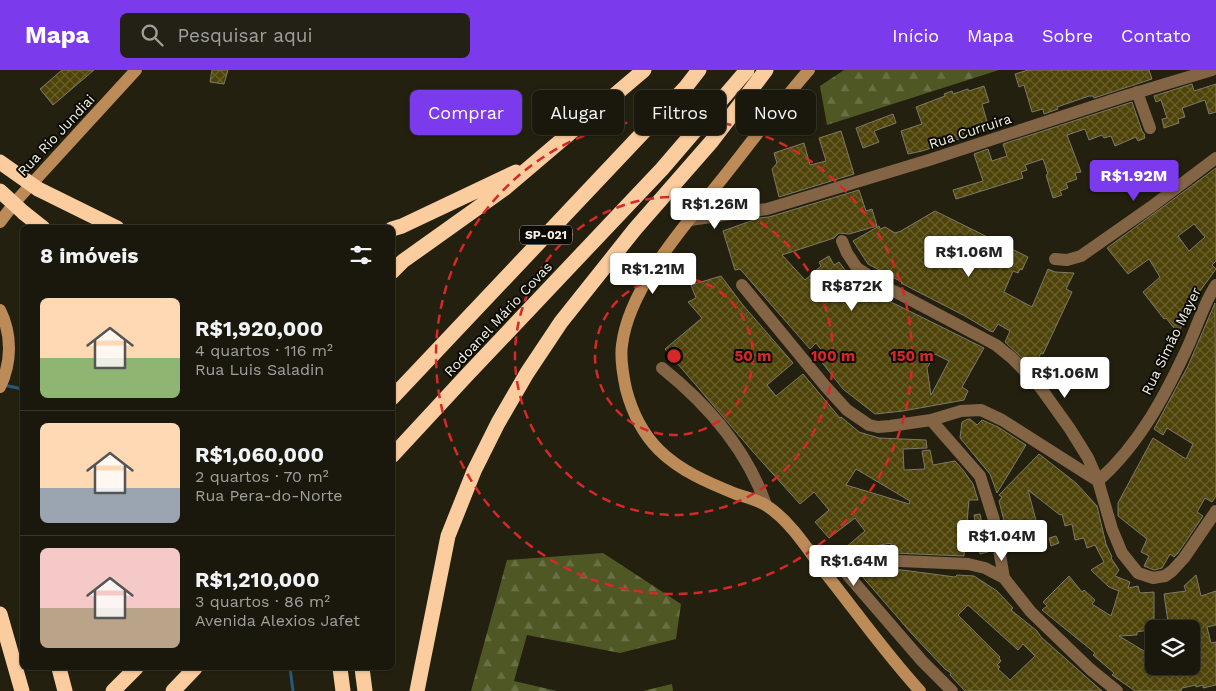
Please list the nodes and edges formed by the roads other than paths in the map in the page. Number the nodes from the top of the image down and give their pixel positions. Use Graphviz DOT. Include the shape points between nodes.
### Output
graph roads {
  1 [pos="136,70"];
  2 [pos="644,70"];
  3 [pos="699,70"];
  4 [pos="747,70"];
  5 [pos="766,70"];
  6 [pos="809,70"];
  7 [pos="1212,70"];
  8 [pos="1190,74"];
  9 [pos="1137,92"];
  10 [pos="1150,128"];
  11 [pos="1216,158"];
  12 [pos="538,161"];
  13 [pos="0,162"];
  14 [pos="0,191"];
  15 [pos="710,193"];
  16 [pos="736,213"];
  17 [pos="690,220"];
  18 [pos="0,222"];
  19 [pos="39,225"];
  20 [pos="111,225"];
  21 [pos="395,228"];
  22 [pos="842,241"];
  23 [pos="1055,260"];
  24 [pos="395,269"];
  25 [pos="1216,284"];
  26 [pos="742,285"];
  27 [pos="0,310"];
  28 [pos="662,368"];
  29 [pos="0,387"];
  30 [pos="395,395"];
  31 [pos="931,420"];
  32 [pos="395,453"];
  33 [pos="1098,481"];
  34 [pos="766,505"];
  35 [pos="1216,511"];
  36 [pos="811,552"];
  37 [pos="834,558"];
  38 [pos="1004,578"];
  39 [pos="0,614"];
  40 [pos="60,670"];
  41 [pos="134,670"];
  42 [pos="193,670"];
  43 [pos="340,670"];
  44 [pos="362,670"];
  45 [pos="22,691"];
  46 [pos="65,691"];
  47 [pos="113,691"];
  48 [pos="173,691"];
  49 [pos="343,691"];
  50 [pos="365,691"];
  51 [pos="418,691"];
  52 [pos="920,691"];
  53 [pos="952,691"];
  54 [pos="1117,691"];
  1 -- 18 [label="main road, Rua Rio Jundiai"];
  2 -- 12 [label="highway"];
  3 -- 30 [label="highway, Rodoanel Mário Covas / SP-021"];
  4 -- 32 [label="highway, Rodoanel Mário Covas / SP-021" via="662,169"];
  5 -- 51 [label="highway" via="712,141 635,229 561,322 498,423 474,471 448,536"];
  6 -- 15 [label="main road"];
  7 -- 8 [label="street, Rua Curruira"];
  8 -- 9 [label="street, Rua Curruira"];
  9 -- 10 [label="street"];
  9 -- 16 [label="street, Rua Curruira" via="774,207"];
  11 -- 23 [label="street" via="1081,256"];
  12 -- 21 [label="highway"];
  12 -- 24 [label="highway"];
  13 -- 20 [label="highway, bridge" via="38,190"];
  14 -- 19 [label="highway, bridge"];
  15 -- 16 [label="street"];
  15 -- 17 [label="main road"];
  16 -- 17 [label="street, Rua Curruira"];
  17 -- 34 [label="main road" via="643,285 629,314 622,346 623,373 630,402 641,428 674,464 708,482"];
  22 -- 33 [label="street" via="857,268 868,277 996,345 1012,358 1040,388 1070,429"];
  25 -- 33 [label="street, Rua Simão Mayer" via="1177,369 1136,442"];
  26 -- 31 [label="street" via="826,387 855,416 878,427"];
  27 -- 29 [label="main road" via="10,345"];
  28 -- 34 [label="street" via="703,404 726,432 754,476"];
  31 -- 33 [label="street" via="961,411 987,412"];
  31 -- 38 [label="street" via="980,476 994,520"];
  33 -- 35 [label="street" via="1122,553 1134,570 1148,577 1159,578 1172,571"];
  34 -- 36 [label="main road"];
  36 -- 37 [label="street"];
  36 -- 52 [label="main road"];
  37 -- 38 [label="street" via="968,564"];
  37 -- 53 [label="street" via="922,661"];
  38 -- 54 [label="street" via="1038,619"];
  39 -- 45 [label="highway"];
  40 -- 46 [label="highway"];
  41 -- 47 [label="highway"];
  42 -- 48 [label="highway"];
  43 -- 49 [label="highway"];
  44 -- 50 [label="highway"];
}
